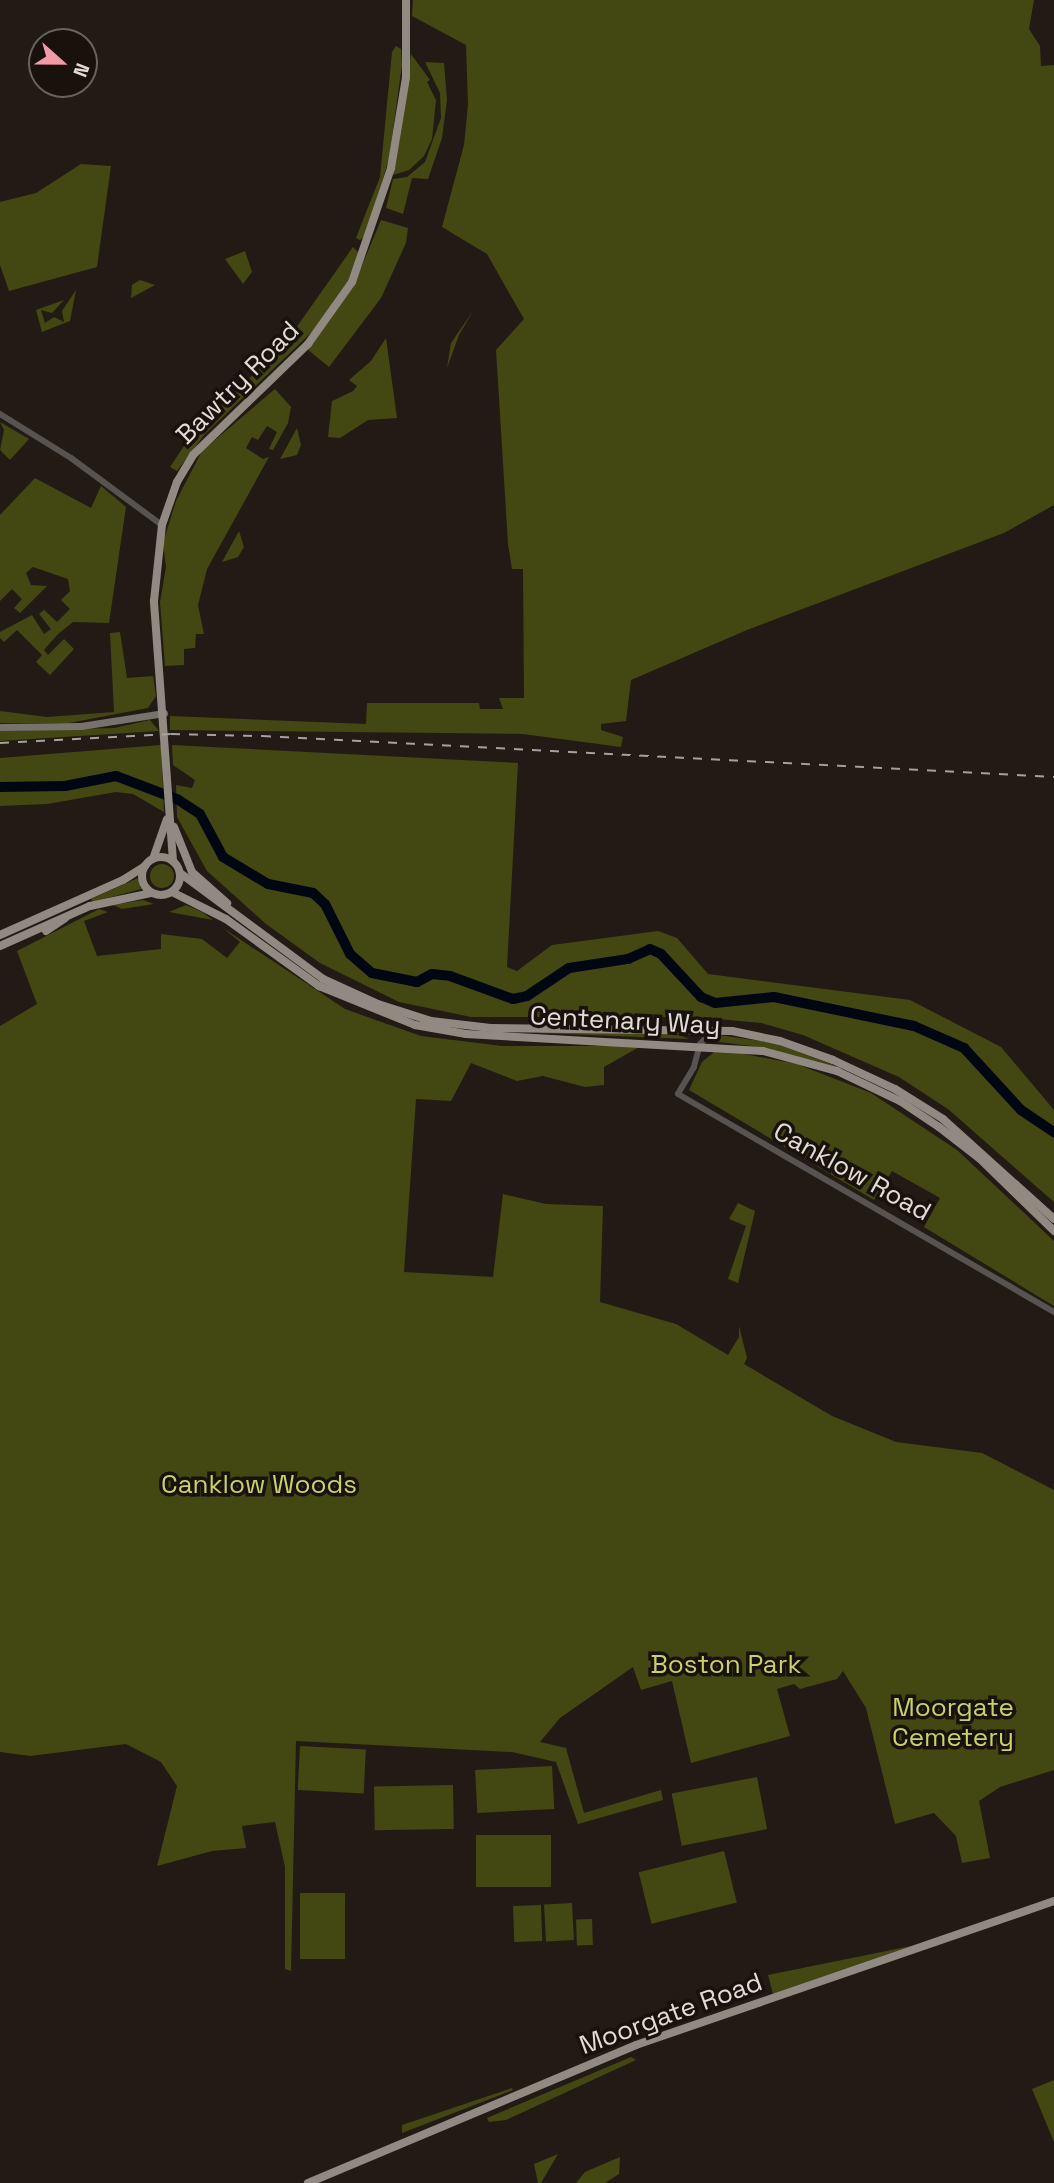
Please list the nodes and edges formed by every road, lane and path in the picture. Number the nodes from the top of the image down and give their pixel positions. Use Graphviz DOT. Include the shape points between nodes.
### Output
graph roads {
  1 [pos="406,0"];
  2 [pos="0,414"];
  3 [pos="162,525"];
  4 [pos="164,713"];
  5 [pos="0,727"];
  6 [pos="169,806"];
  7 [pos="153,859"];
  8 [pos="173,861"];
  9 [pos="145,866"];
  10 [pos="180,873"];
  11 [pos="173,892"];
  12 [pos="151,893"];
  13 [pos="73,912"];
  14 [pos="46,931"];
  15 [pos="0,935"];
  16 [pos="263,936"];
  17 [pos="0,946"];
  18 [pos="678,1028"];
  19 [pos="715,1030"];
  20 [pos="700,1044"];
  21 [pos="1054,1219"];
  22 [pos="1054,1231"];
  23 [pos="1054,1312"];
  24 [pos="1054,1901"];
  25 [pos="308,2183"];
  1 -- 3 [label="main road, Bawtry Road" via="405,77 391,168 352,282 308,344 193,454"];
  2 -- 3 [label="street" via="71,458"];
  3 -- 4 [label="main road, Bawtry Road" via="154,601"];
  4 -- 5 [label="main road" via="81,726"];
  4 -- 6 [label="main road, Bawtry Road"];
  6 -- 7 [label="main road, Bawtry Road"];
  6 -- 8 [label="main road, Bawtry Road"];
  6 -- 16 [label="main road" via="180,852 192,872"];
  7 -- 8 [label="main road"];
  7 -- 9 [label="main road"];
  8 -- 10 [label="main road"];
  9 -- 12 [label="main road" via="143,882"];
  9 -- 15 [label="main road"];
  10 -- 11 [label="main road"];
  10 -- 16 [label="main road"];
  11 -- 12 [label="main road"];
  11 -- 20 [label="main road, Centenary Way" via="217,914 319,986 392,1018 466,1034"];
  12 -- 13 [label="main road"];
  13 -- 14 [label="main road"];
  13 -- 17 [label="main road"];
  16 -- 18 [label="main road, Centenary Way" via="324,979 378,1004 431,1021 491,1028"];
  18 -- 19 [label="main road, Centenary Way"];
  18 -- 20 [label="main road"];
  19 -- 20 [label="street"];
  19 -- 21 [label="main road, Centenary Way" via="792,1045 895,1089 943,1119"];
  20 -- 22 [label="main road, Centenary Way" via="763,1051 837,1071 900,1101 979,1158"];
  20 -- 23 [label="street, Canklow Road" via="694,1067 678,1094"];
  24 -- 25 [label="main road, Moorgate Road" via="636,2045"];
}
